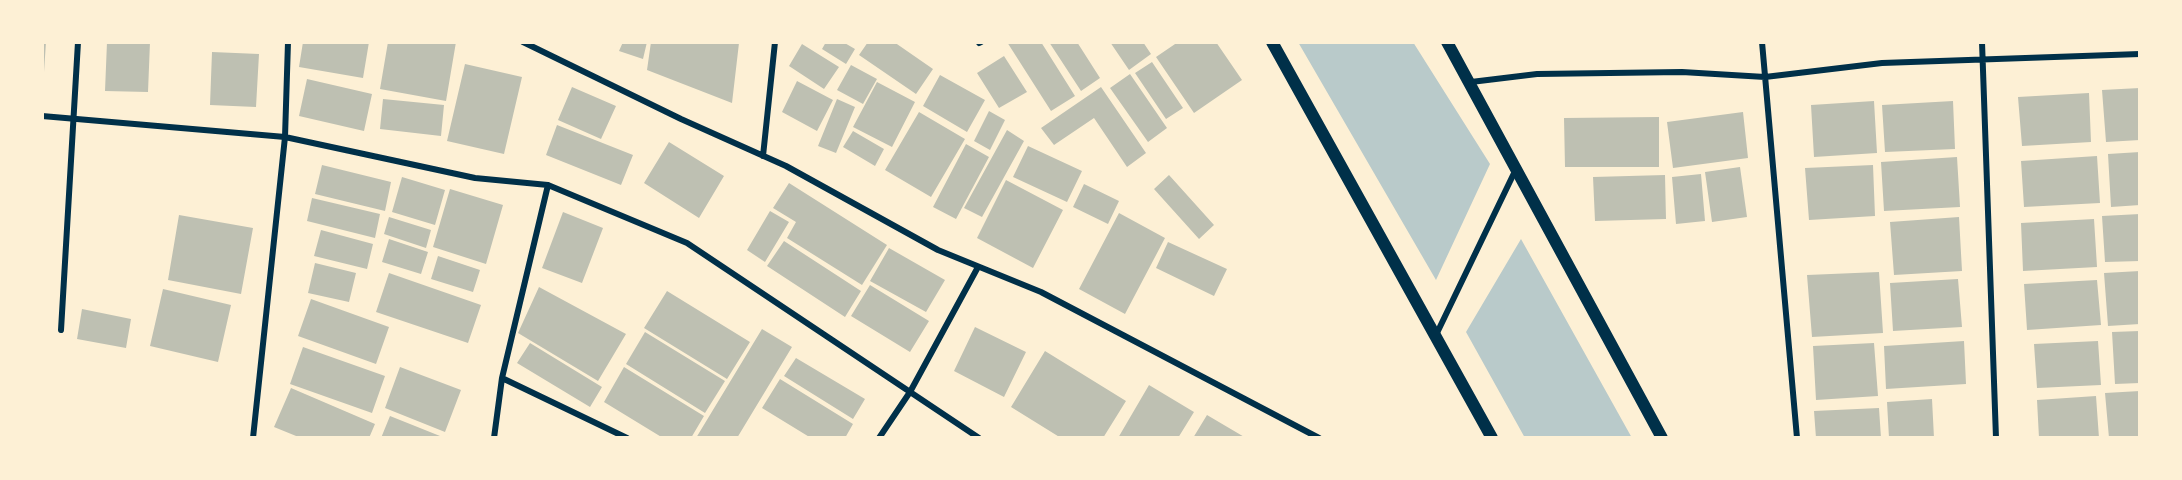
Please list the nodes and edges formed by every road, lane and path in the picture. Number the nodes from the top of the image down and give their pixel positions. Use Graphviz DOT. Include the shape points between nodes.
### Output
graph roads {
  1 [pos="78,42"];
  2 [pos="288,42"];
  3 [pos="523,42"];
  4 [pos="776,42"];
  5 [pos="1272,42"];
  6 [pos="1447,42"];
  7 [pos="1762,42"];
  8 [pos="1982,42"];
  9 [pos="2140,54"];
  10 [pos="1983,59"];
  11 [pos="1765,77"];
  12 [pos="1471,82"];
  13 [pos="42,116"];
  14 [pos="72,118"];
  15 [pos="285,137"];
  16 [pos="763,156"];
  17 [pos="1516,169"];
  18 [pos="548,185"];
  19 [pos="978,267"];
  20 [pos="62,330"];
  21 [pos="1436,335"];
  22 [pos="502,378"];
  23 [pos="910,392"];
  24 [pos="253,438"];
  25 [pos="494,438"];
  26 [pos="627,438"];
  27 [pos="879,438"];
  28 [pos="979,438"];
  29 [pos="1319,438"];
  30 [pos="1492,438"];
  31 [pos="1662,438"];
  32 [pos="1797,438"];
  33 [pos="1996,438"];
  1 -- 14 [label="street"];
  2 -- 15 [label="street"];
  3 -- 16 [label="street"];
  4 -- 16 [label="street"];
  5 -- 21 [label="main road"];
  6 -- 12 [label="main road"];
  7 -- 11 [label="street"];
  8 -- 10 [label="street"];
  9 -- 10 [label="street"];
  10 -- 11 [label="street" via="1882,63"];
  10 -- 33 [label="street"];
  11 -- 12 [label="street" via="1682,72 1537,74"];
  11 -- 32 [label="street"];
  12 -- 17 [label="main road"];
  13 -- 14 [label="street"];
  14 -- 15 [label="street"];
  14 -- 20 [label="street"];
  15 -- 18 [label="street" via="475,178"];
  15 -- 24 [label="street"];
  16 -- 19 [label="street" via="938,250"];
  17 -- 21 [label="street"];
  17 -- 31 [label="main road"];
  18 -- 22 [label="street"];
  18 -- 23 [label="street" via="687,243"];
  19 -- 23 [label="street"];
  19 -- 29 [label="street" via="1041,292"];
  21 -- 30 [label="main road"];
  22 -- 25 [label="street"];
  22 -- 26 [label="street"];
  23 -- 27 [label="street"];
  23 -- 28 [label="street"];
}
